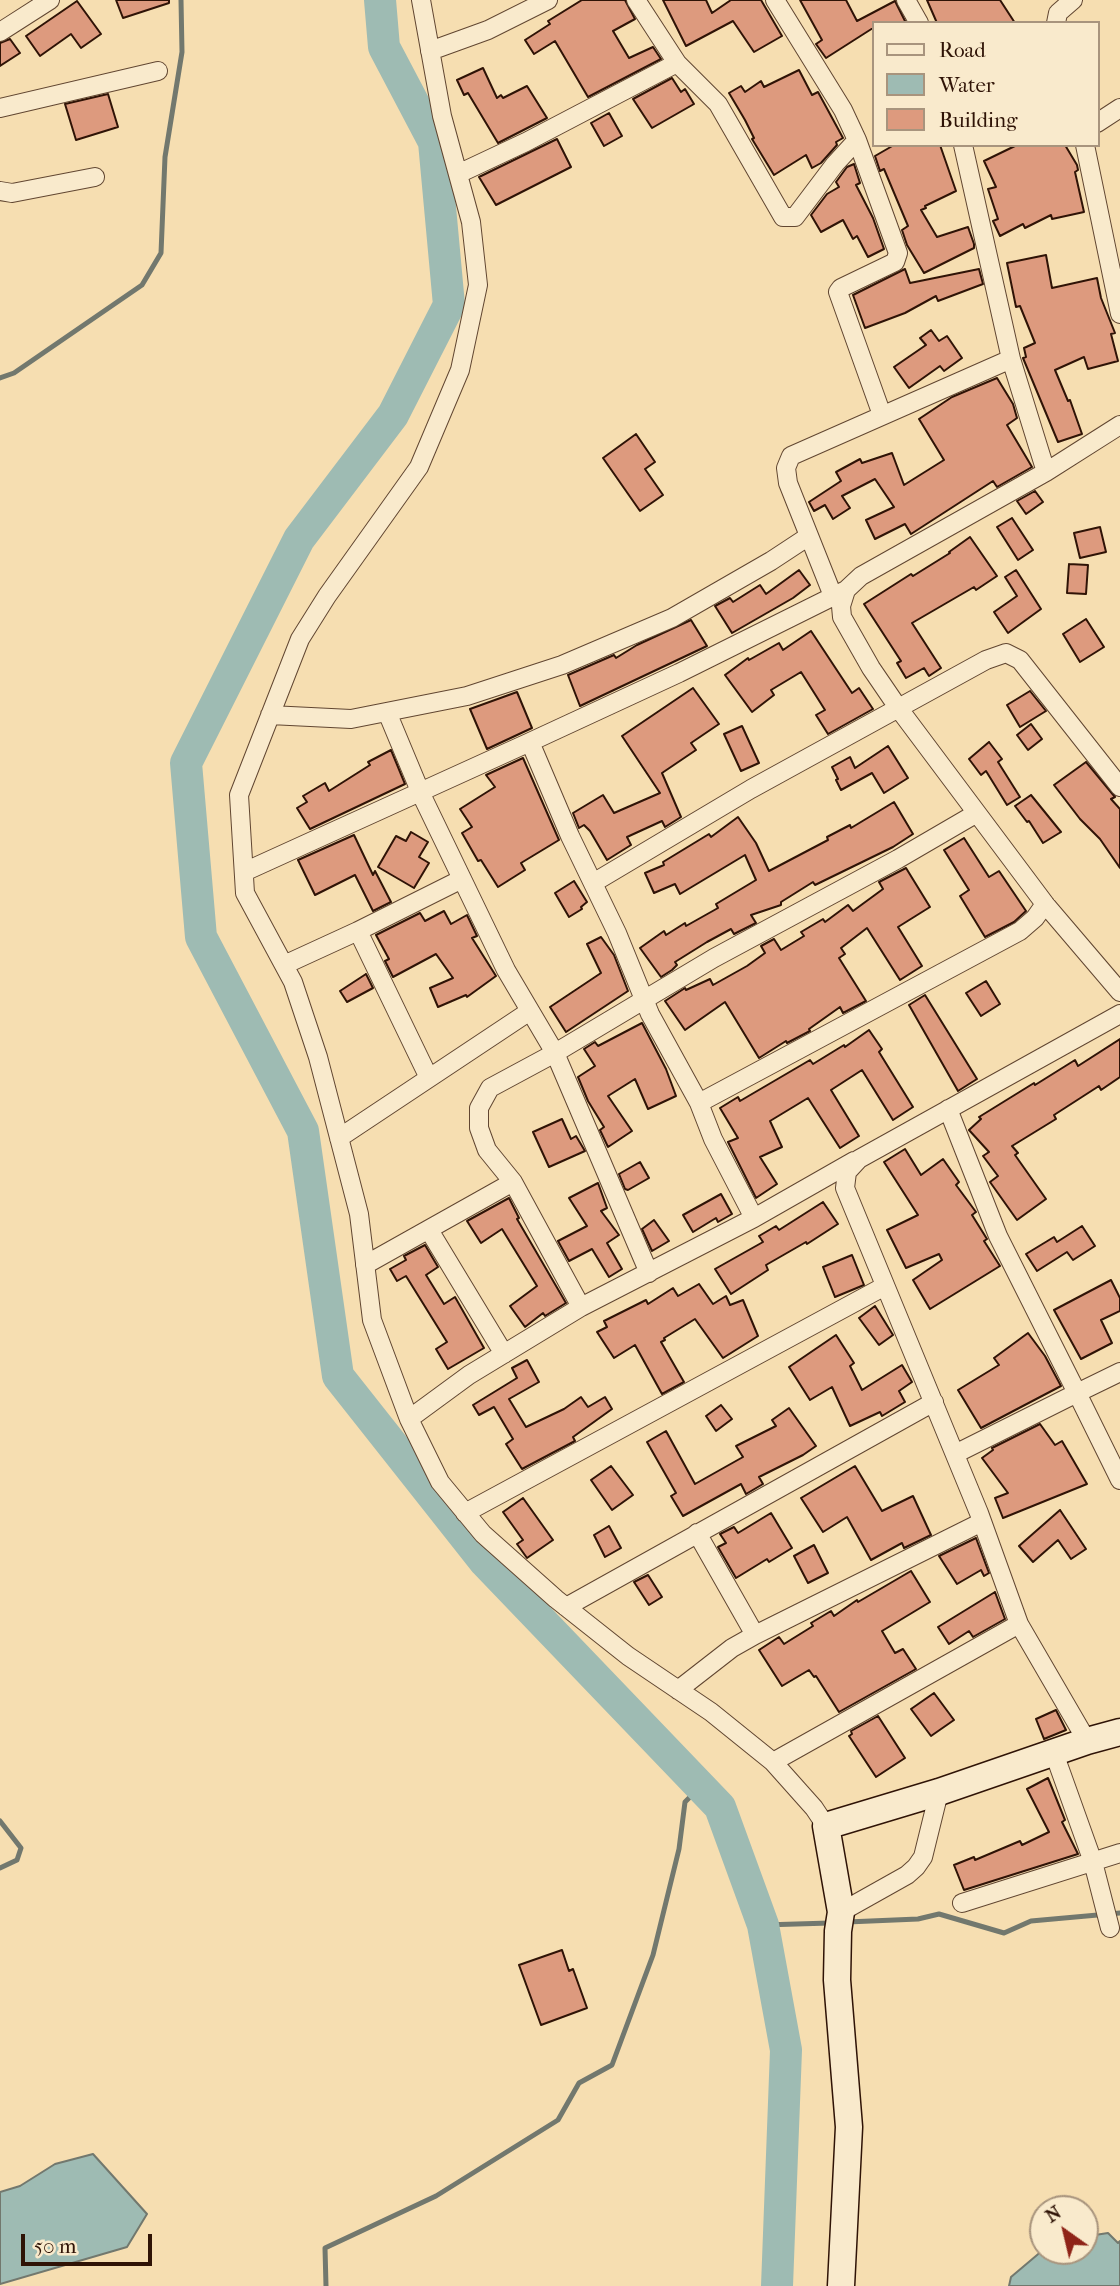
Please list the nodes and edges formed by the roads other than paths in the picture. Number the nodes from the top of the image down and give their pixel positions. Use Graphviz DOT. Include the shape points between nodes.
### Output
graph roads {
  1 [pos="50,0"];
  2 [pos="421,0"];
  3 [pos="548,0"];
  4 [pos="636,0"];
  5 [pos="775,0"];
  6 [pos="906,0"];
  7 [pos="1073,0"];
  8 [pos="918,21"];
  9 [pos="1056,21"];
  10 [pos="0,32"];
  11 [pos="430,51"];
  12 [pos="677,63"];
  13 [pos="158,71"];
  14 [pos="0,108"];
  15 [pos="1120,108"];
  16 [pos="1099,122"];
  17 [pos="857,140"];
  18 [pos="962,147"];
  19 [pos="1086,147"];
  20 [pos="458,174"];
  21 [pos="95,177"];
  22 [pos="0,191"];
  23 [pos="1117,273"];
  24 [pos="1120,314"];
  25 [pos="1011,359"];
  26 [pos="882,415"];
  27 [pos="1120,425"];
  28 [pos="1046,472"];
  29 [pos="809,536"];
  30 [pos="840,593"];
  31 [pos="899,709"];
  32 [pos="387,712"];
  33 [pos="270,715"];
  34 [pos="530,742"];
  35 [pos="1120,787"];
  36 [pos="420,791"];
  37 [pos="977,813"];
  38 [pos="244,872"];
  39 [pos="462,878"];
  40 [pos="593,883"];
  41 [pos="1045,904"];
  42 [pos="358,931"];
  43 [pos="284,965"];
  44 [pos="1120,992"];
  45 [pos="644,1000"];
  46 [pos="530,1011"];
  47 [pos="1120,1014"];
  48 [pos="555,1053"];
  49 [pos="429,1078"];
  50 [pos="699,1103"];
  51 [pos="948,1109"];
  52 [pos="339,1138"];
  53 [pos="859,1158"];
  54 [pos="513,1182"];
  55 [pos="754,1218"];
  56 [pos="429,1230"];
  57 [pos="365,1265"];
  58 [pos="649,1273"];
  59 [pos="885,1286"];
  60 [pos="581,1307"];
  61 [pos="504,1354"];
  62 [pos="1120,1372"];
  63 [pos="1077,1393"];
  64 [pos="934,1402"];
  65 [pos="409,1419"];
  66 [pos="955,1454"];
  67 [pos="1115,1457"];
  68 [pos="1120,1480"];
  69 [pos="466,1513"];
  70 [pos="982,1522"];
  71 [pos="697,1533"];
  72 [pos="566,1607"];
  73 [pos="1019,1624"];
  74 [pos="755,1635"];
  75 [pos="678,1690"];
  76 [pos="1120,1732"];
  77 [pos="1087,1741"];
  78 [pos="1054,1752"];
  79 [pos="772,1762"];
  80 [pos="939,1792"];
  81 [pos="826,1826"];
  82 [pos="1120,1853"];
  83 [pos="1093,1862"];
  84 [pos="962,1903"];
  85 [pos="840,1919"];
  86 [pos="1110,1928"];
  87 [pos="841,2286"];
  1 -- 10 [label="street"];
  2 -- 11 [label="street"];
  3 -- 11 [label="street" via="488,30"];
  4 -- 12 [label="street"];
  5 -- 17 [label="street"];
  6 -- 8 [label="street"];
  7 -- 9 [label="street" via="1058,13"];
  11 -- 20 [label="street"];
  12 -- 17 [label="street" via="718,104 783,217 795,217"];
  12 -- 20 [label="street"];
  13 -- 14 [label="street"];
  15 -- 16 [label="street"];
  17 -- 26 [label="street" via="898,253 895,262 838,292"];
  18 -- 25 [label="street"];
  19 -- 23 [label="street"];
  20 -- 33 [label="street" via="471,222 478,285 460,370 419,467 300,639"];
  21 -- 22 [label="street" via="12,193"];
  23 -- 24 [label="street"];
  25 -- 26 [label="street"];
  25 -- 28 [label="street"];
  26 -- 29 [label="street" via="791,456 786,468 788,483"];
  27 -- 28 [label="street"];
  28 -- 30 [label="street" via="861,576"];
  29 -- 30 [label="street"];
  29 -- 32 [label="street" via="672,618 562,665 467,696"];
  30 -- 31 [label="street" via="842,617"];
  30 -- 34 [label="street"];
  31 -- 35 [label="street" via="1006,653 1020,660"];
  31 -- 37 [label="street"];
  31 -- 40 [label="street" via="751,789"];
  32 -- 33 [label="street" via="351,719"];
  32 -- 36 [label="street"];
  33 -- 38 [label="street" via="239,794"];
  34 -- 36 [label="street"];
  34 -- 40 [label="street"];
  36 -- 38 [label="street"];
  36 -- 39 [label="street"];
  37 -- 41 [label="street"];
  37 -- 45 [label="street"];
  38 -- 43 [label="street" via="245,893"];
  39 -- 42 [label="street"];
  39 -- 46 [label="street"];
  40 -- 45 [label="street"];
  41 -- 44 [label="street"];
  41 -- 50 [label="street" via="1020,931"];
  42 -- 43 [label="street"];
  42 -- 49 [label="street"];
  43 -- 52 [label="street" via="318,1057"];
  45 -- 48 [label="street"];
  45 -- 50 [label="street"];
  46 -- 48 [label="street"];
  46 -- 49 [label="street"];
  47 -- 51 [label="street"];
  48 -- 54 [label="street" via="490,1088 480,1108 479,1129 487,1150"];
  48 -- 58 [label="street"];
  49 -- 52 [label="street"];
  50 -- 55 [label="street"];
  51 -- 53 [label="street"];
  51 -- 63 [label="street" via="998,1236"];
  52 -- 57 [label="street" via="359,1214"];
  53 -- 55 [label="street"];
  53 -- 59 [label="street" via="846,1172 845,1188"];
  54 -- 56 [label="street"];
  54 -- 60 [label="street"];
  55 -- 58 [label="street"];
  56 -- 57 [label="street"];
  56 -- 61 [label="street"];
  57 -- 65 [label="street" via="372,1320"];
  58 -- 60 [label="street"];
  59 -- 64 [label="street"];
  59 -- 69 [label="street"];
  60 -- 61 [label="street"];
  61 -- 65 [label="street"];
  62 -- 63 [label="street"];
  63 -- 66 [label="street"];
  63 -- 67 [label="street"];
  64 -- 66 [label="street"];
  64 -- 71 [label="street"];
  65 -- 69 [label="street" via="440,1482"];
  66 -- 70 [label="street"];
  67 -- 68 [label="street"];
  69 -- 72 [label="street" via="483,1534"];
  70 -- 73 [label="street"];
  70 -- 74 [label="street"];
  71 -- 72 [label="street"];
  71 -- 74 [label="street"];
  72 -- 75 [label="street"];
  73 -- 77 [label="street"];
  73 -- 79 [label="street"];
  74 -- 75 [label="street"];
  75 -- 79 [label="street"];
  76 -- 77 [label="street"];
  77 -- 78 [label="street"];
  78 -- 80 [label="street"];
  78 -- 83 [label="street"];
  79 -- 81 [label="street"];
  80 -- 81 [label="street"];
  80 -- 85 [label="street" via="923,1857 916,1867"];
  81 -- 85 [label="street"];
  82 -- 83 [label="street"];
  83 -- 84 [label="street"];
  83 -- 86 [label="street"];
  85 -- 87 [label="street" via="837,1980 849,2127"];
}
